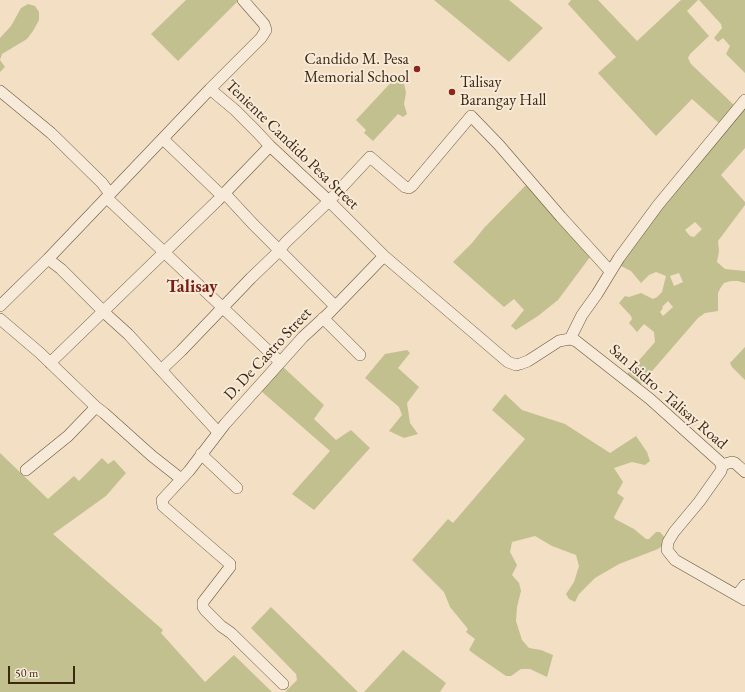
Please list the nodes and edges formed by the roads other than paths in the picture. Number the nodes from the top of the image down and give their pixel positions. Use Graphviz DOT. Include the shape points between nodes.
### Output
graph roads {
  1 [pos="243,0"];
  2 [pos="210,89"];
  3 [pos="0,91"];
  4 [pos="745,100"];
  5 [pos="163,139"];
  6 [pos="270,146"];
  7 [pos="223,194"];
  8 [pos="109,196"];
  9 [pos="329,201"];
  10 [pos="279,251"];
  11 [pos="165,252"];
  12 [pos="384,256"];
  13 [pos="48,259"];
  14 [pos="610,271"];
  15 [pos="0,306"];
  16 [pos="335,306"];
  17 [pos="223,308"];
  18 [pos="103,311"];
  19 [pos="323,318"];
  20 [pos="0,319"];
  21 [pos="570,339"];
  22 [pos="360,355"];
  23 [pos="280,362"];
  24 [pos="50,363"];
  25 [pos="161,370"];
  26 [pos="96,407"];
  27 [pos="218,432"];
  28 [pos="201,454"];
  29 [pos="722,465"];
  30 [pos="26,470"];
  31 [pos="745,472"];
  32 [pos="180,478"];
  33 [pos="237,488"];
  34 [pos="745,585"];
  35 [pos="741,598"];
  36 [pos="283,684"];
  1 -- 2 [label="street" via="265,25 266,30"];
  2 -- 5 [label="street, Teniente Candido Pesa Street"];
  2 -- 6 [label="street, Teniente Candido Pesa Street"];
  3 -- 8 [label="street" via="51,133 102,182"];
  4 -- 14 [label="street" via="658,205"];
  5 -- 7 [label="street"];
  5 -- 8 [label="street, Teniente Candido Pesa Street"];
  6 -- 7 [label="street"];
  6 -- 9 [label="street, Teniente Candido Pesa Street"];
  7 -- 10 [label="street"];
  7 -- 11 [label="street"];
  8 -- 11 [label="street"];
  8 -- 13 [label="street, Teniente Candido Pesa Street"];
  9 -- 10 [label="street"];
  9 -- 12 [label="street, Teniente Candido Pesa Street"];
  9 -- 14 [label="street" via="370,157 406,187 410,187 471,116"];
  10 -- 16 [label="street"];
  10 -- 17 [label="street"];
  11 -- 17 [label="street"];
  11 -- 18 [label="street"];
  12 -- 16 [label="street, D. De Castro Street"];
  12 -- 21 [label="street, Teniente Candido Pesa Street" via="511,364 524,363 554,343"];
  13 -- 15 [label="street, Teniente Candido Pesa Street"];
  13 -- 18 [label="street"];
  14 -- 21 [label="street"];
  16 -- 19 [label="street, D. De Castro Street"];
  17 -- 23 [label="street"];
  17 -- 25 [label="street"];
  18 -- 24 [label="street"];
  18 -- 25 [label="street"];
  19 -- 22 [label="street"];
  19 -- 23 [label="street, D. De Castro Street"];
  20 -- 24 [label="street"];
  21 -- 29 [label="street, San Isidro - Talisay Road" via="582,344 650,399"];
  23 -- 27 [label="street, D. De Castro Street"];
  24 -- 26 [label="street"];
  25 -- 27 [label="street"];
  26 -- 30 [label="street" via="68,436"];
  26 -- 32 [label="street"];
  27 -- 28 [label="street, D. De Castro Street"];
  28 -- 32 [label="street, D. De Castro Street"];
  28 -- 33 [label="street"];
  29 -- 31 [label="street" via="732,462"];
  29 -- 35 [label="street, San Isidro - Talisay Road" via="721,471 699,502 674,532 667,547 674,560"];
  32 -- 36 [label="street, D. De Castro Street" via="163,498 163,506 230,564 203,607"];
  34 -- 35 [label="street"];
}
